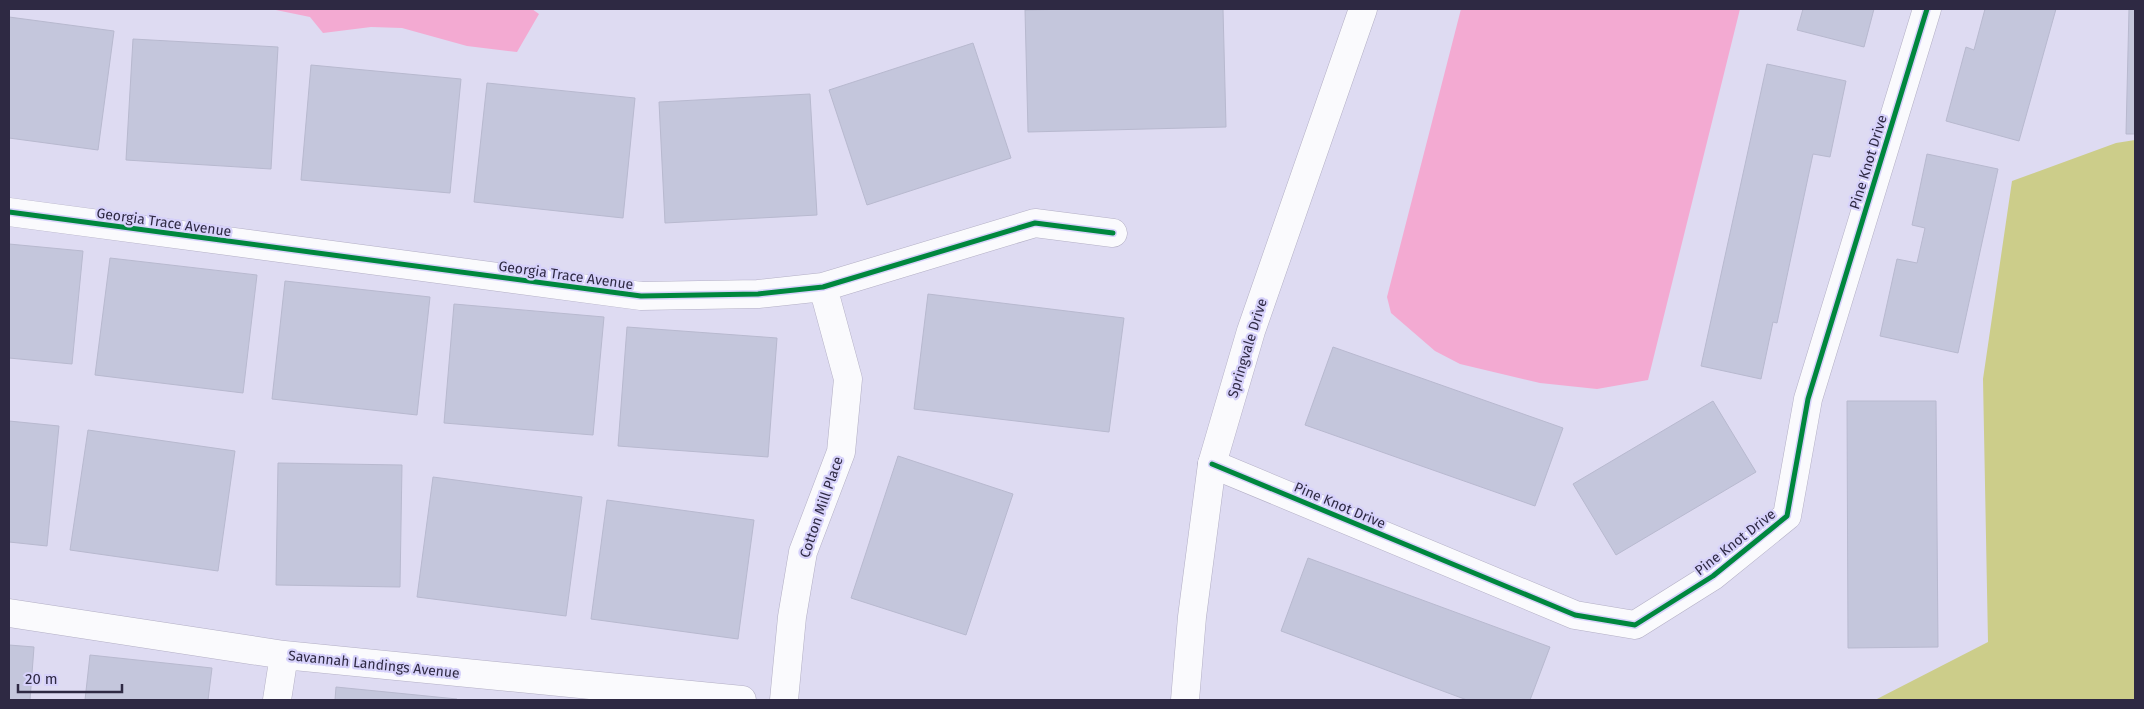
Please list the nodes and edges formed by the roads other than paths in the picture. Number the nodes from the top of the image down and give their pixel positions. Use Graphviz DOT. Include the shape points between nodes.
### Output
graph roads {
  1 [pos="1363,9"];
  2 [pos="1927,9"];
  3 [pos="9,212"];
  4 [pos="1113,233"];
  5 [pos="823,287"];
  6 [pos="1212,464"];
  7 [pos="9,614"];
  8 [pos="284,655"];
  9 [pos="277,700"];
  10 [pos="742,700"];
  11 [pos="784,700"];
  12 [pos="1186,700"];
  1 -- 6 [label="street, Springvale Drive" via="1250,331"];
  2 -- 6 [label="street, Pine Knot Drive" via="1808,399 1786,516 1705,581 1635,625 1575,615"];
  3 -- 5 [label="street, Georgia Trace Avenue" via="641,296 758,294"];
  4 -- 5 [label="street, Georgia Trace Avenue" via="1034,223"];
  5 -- 11 [label="street, Cotton Mill Place" via="848,379 841,452 803,552 792,617"];
  6 -- 12 [label="street, Springvale Drive" via="1192,617"];
  7 -- 8 [label="street, Savannah Landings Avenue"];
  8 -- 9 [label="street"];
  8 -- 10 [label="street, Savannah Landings Avenue"];
}
